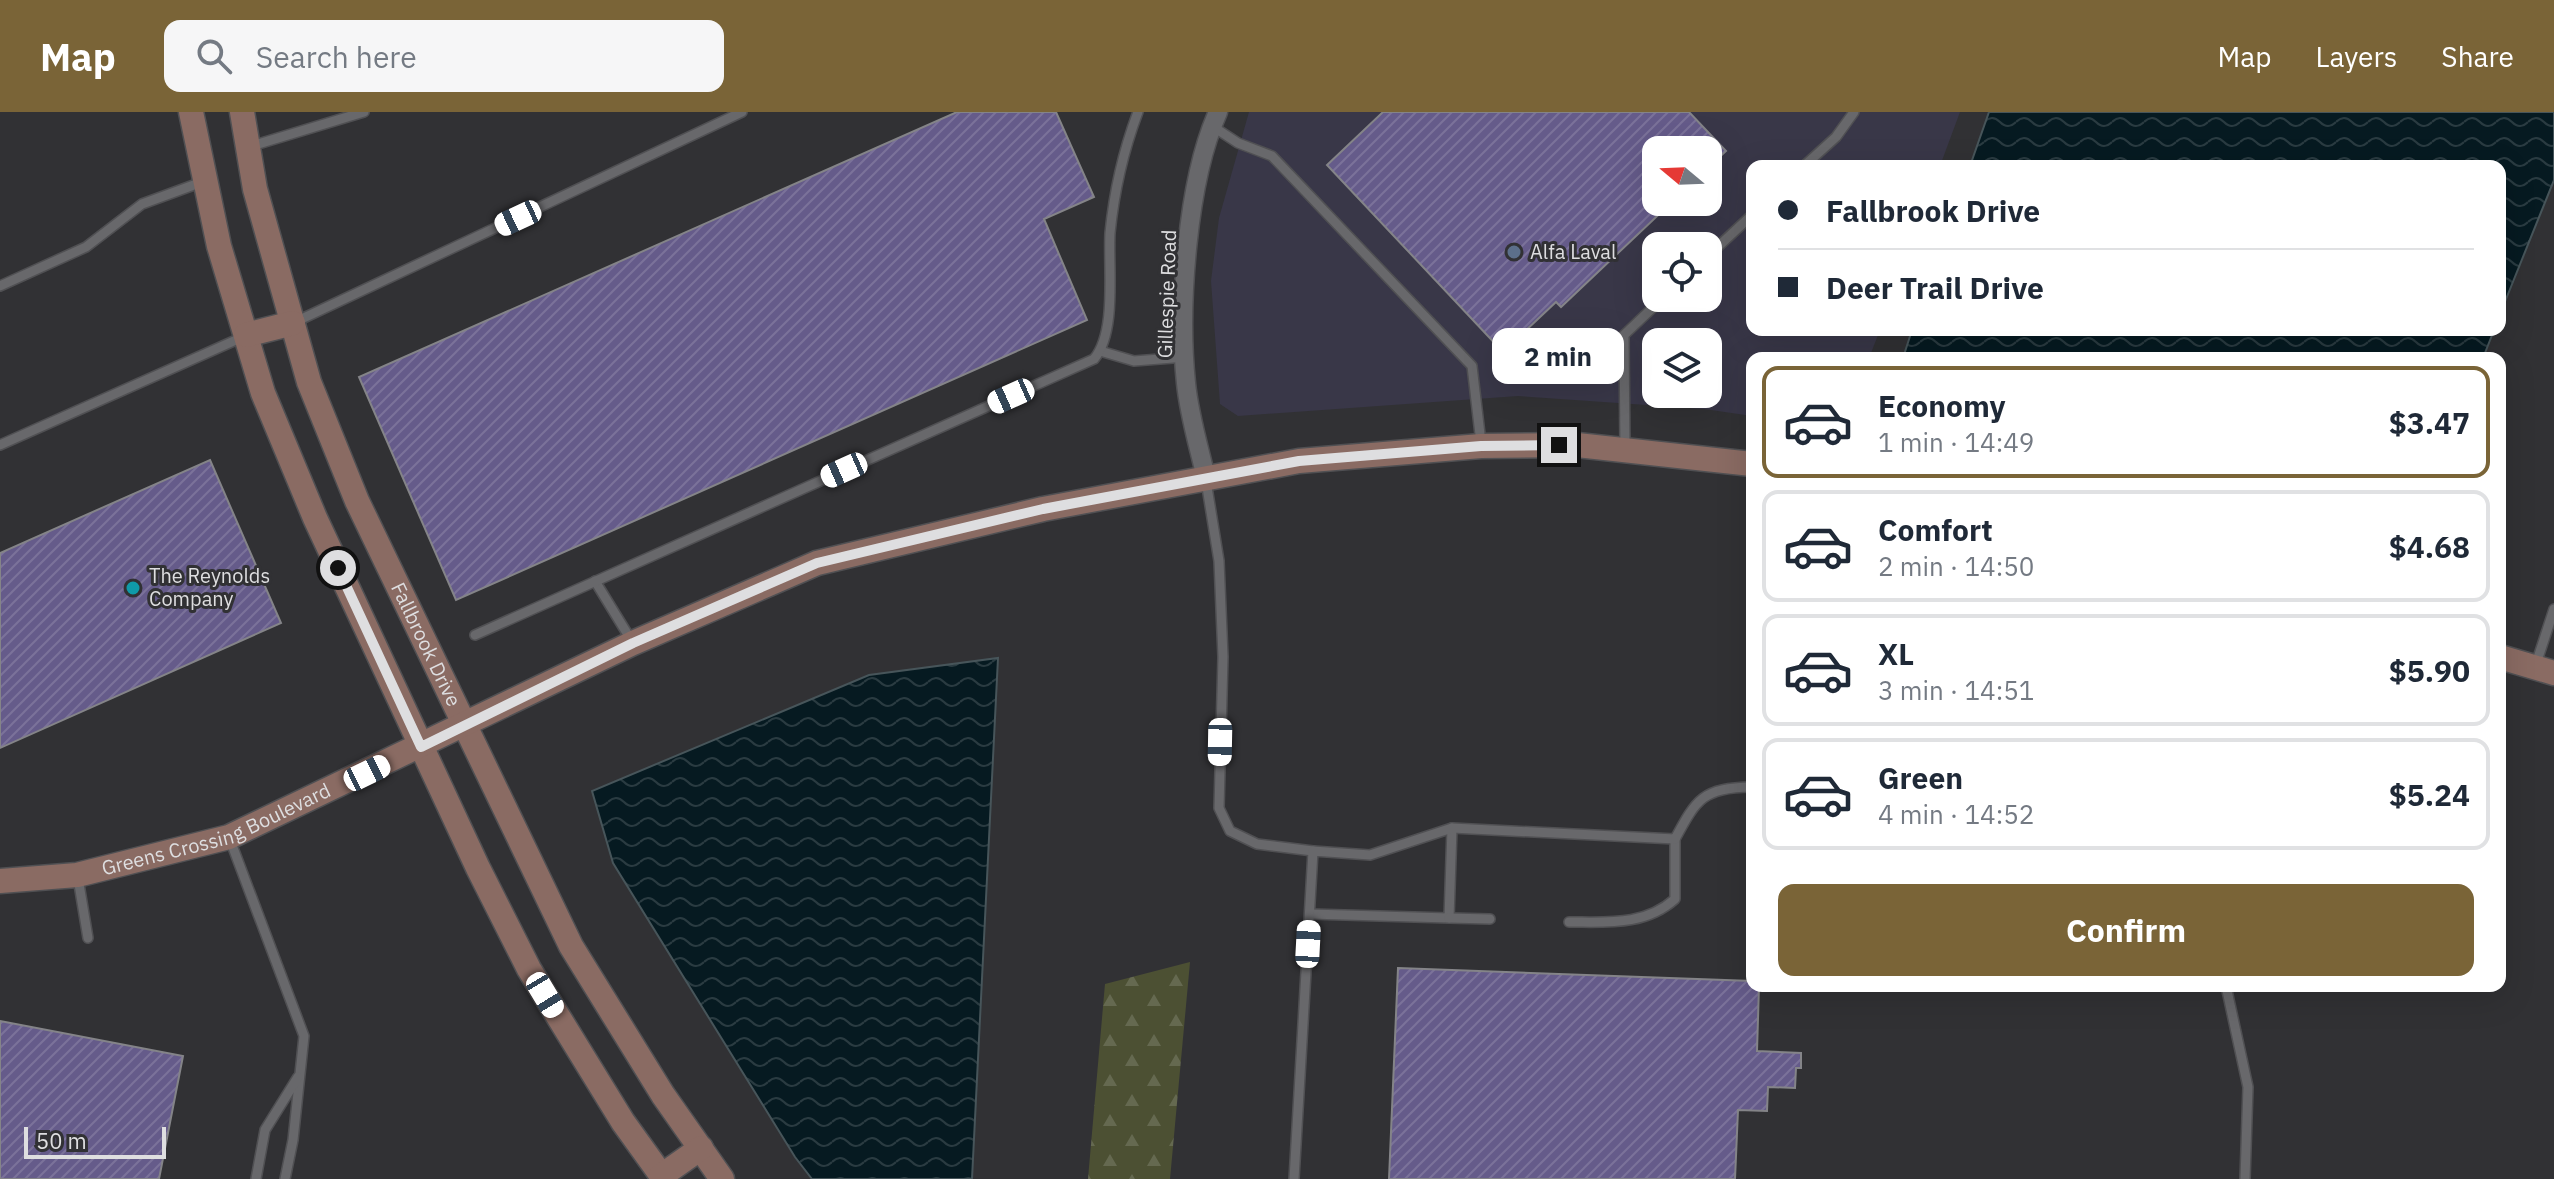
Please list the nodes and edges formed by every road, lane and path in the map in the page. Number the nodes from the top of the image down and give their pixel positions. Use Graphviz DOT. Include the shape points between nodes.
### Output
graph roads {
  1 [pos="191,112"];
  2 [pos="242,112"];
  3 [pos="364,112"];
  4 [pos="742,112"];
  5 [pos="1138,112"];
  6 [pos="1854,112"];
  7 [pos="1215,119"];
  8 [pos="248,147"];
  9 [pos="1811,160"];
  10 [pos="206,181"];
  11 [pos="1746,221"];
  12 [pos="1722,243"];
  13 [pos="0,286"];
  14 [pos="1648,312"];
  15 [pos="293,323"];
  16 [pos="246,335"];
  17 [pos="1100,351"];
  18 [pos="1186,357"];
  19 [pos="0,445"];
  20 [pos="1481,446"];
  21 [pos="1625,450"];
  22 [pos="1746,463"];
  23 [pos="1206,478"];
  24 [pos="595,581"];
  25 [pos="2554,610"];
  26 [pos="475,635"];
  27 [pos="633,643"];
  28 [pos="2506,659"];
  29 [pos="2544,670"];
  30 [pos="463,725"];
  31 [pos="421,747"];
  32 [pos="1746,788"];
  33 [pos="1452,828"];
  34 [pos="229,837"];
  35 [pos="1675,839"];
  36 [pos="1313,851"];
  37 [pos="77,875"];
  38 [pos="0,881"];
  39 [pos="1310,914"];
  40 [pos="1449,918"];
  41 [pos="1490,919"];
  42 [pos="1569,922"];
  43 [pos="88,938"];
  44 [pos="2227,992"];
  45 [pos="299,1075"];
  46 [pos="701,1148"];
  47 [pos="662,1177"];
  48 [pos="256,1179"];
  49 [pos="285,1179"];
  50 [pos="722,1179"];
  51 [pos="1294,1179"];
  52 [pos="2245,1179"];
  1 -- 10 [label="main road"];
  2 -- 8 [label="main road, Fallbrook Drive"];
  3 -- 8 [label="lane"];
  4 -- 15 [label="lane"];
  5 -- 17 [label="lane" via="1110,230 1107,336"];
  6 -- 9 [label="lane"];
  7 -- 18 [label="street, Gillespie Road" via="1196,183 1185,266"];
  7 -- 20 [label="lane" via="1238,143 1272,156 1472,366"];
  8 -- 15 [label="main road, Fallbrook Drive"];
  10 -- 13 [label="lane" via="142,204 86,247"];
  10 -- 16 [label="main road"];
  11 -- 12 [label="lane"];
  14 -- 21 [label="lane" via="1624,335"];
  15 -- 16 [label="main road"];
  15 -- 30 [label="main road, Fallbrook Drive" via="309,382 357,501"];
  16 -- 19 [label="lane"];
  16 -- 31 [label="main road" via="263,393 315,518"];
  17 -- 18 [label="lane" via="1134,361"];
  17 -- 24 [label="lane" via="1094,359"];
  18 -- 23 [label="street, Gillespie Road" via="1186,382"];
  20 -- 21 [label="main road, Greens Crossing Boulevard"];
  20 -- 23 [label="main road, Greens Crossing Boulevard" via="1299,461"];
  21 -- 22 [label="main road, Greens Crossing Boulevard"];
  23 -- 27 [label="main road, Greens Crossing Boulevard" via="1043,509 817,563"];
  23 -- 36 [label="lane" via="1219,561 1223,643 1219,808 1230,831 1257,844"];
  24 -- 26 [label="lane"];
  24 -- 27 [label="lane"];
  25 -- 29 [label="lane"];
  27 -- 30 [label="main road, Greens Crossing Boulevard"];
  28 -- 29 [label="main road"];
  30 -- 31 [label="main road, Greens Crossing Boulevard"];
  30 -- 46 [label="main road, Fallbrook Drive" via="571,946"];
  31 -- 34 [label="main road, Greens Crossing Boulevard"];
  31 -- 47 [label="main road" via="529,969"];
  32 -- 35 [label="lane" via="1709,792 1693,804"];
  33 -- 35 [label="lane"];
  33 -- 36 [label="lane" via="1370,855"];
  33 -- 40 [label="lane"];
  34 -- 37 [label="main road, Greens Crossing Boulevard"];
  34 -- 45 [label="lane" via="304,1036"];
  35 -- 42 [label="lane" via="1675,899 1658,914 1622,922"];
  36 -- 39 [label="lane"];
  37 -- 38 [label="main road, Greens Crossing Boulevard"];
  37 -- 43 [label="lane"];
  39 -- 40 [label="lane"];
  39 -- 51 [label="lane"];
  40 -- 41 [label="lane"];
  44 -- 52 [label="lane" via="2248,1087"];
  45 -- 48 [label="lane" via="265,1130"];
  45 -- 49 [label="lane"];
  46 -- 47 [label="main road"];
  46 -- 50 [label="main road, Fallbrook Drive"];
}
